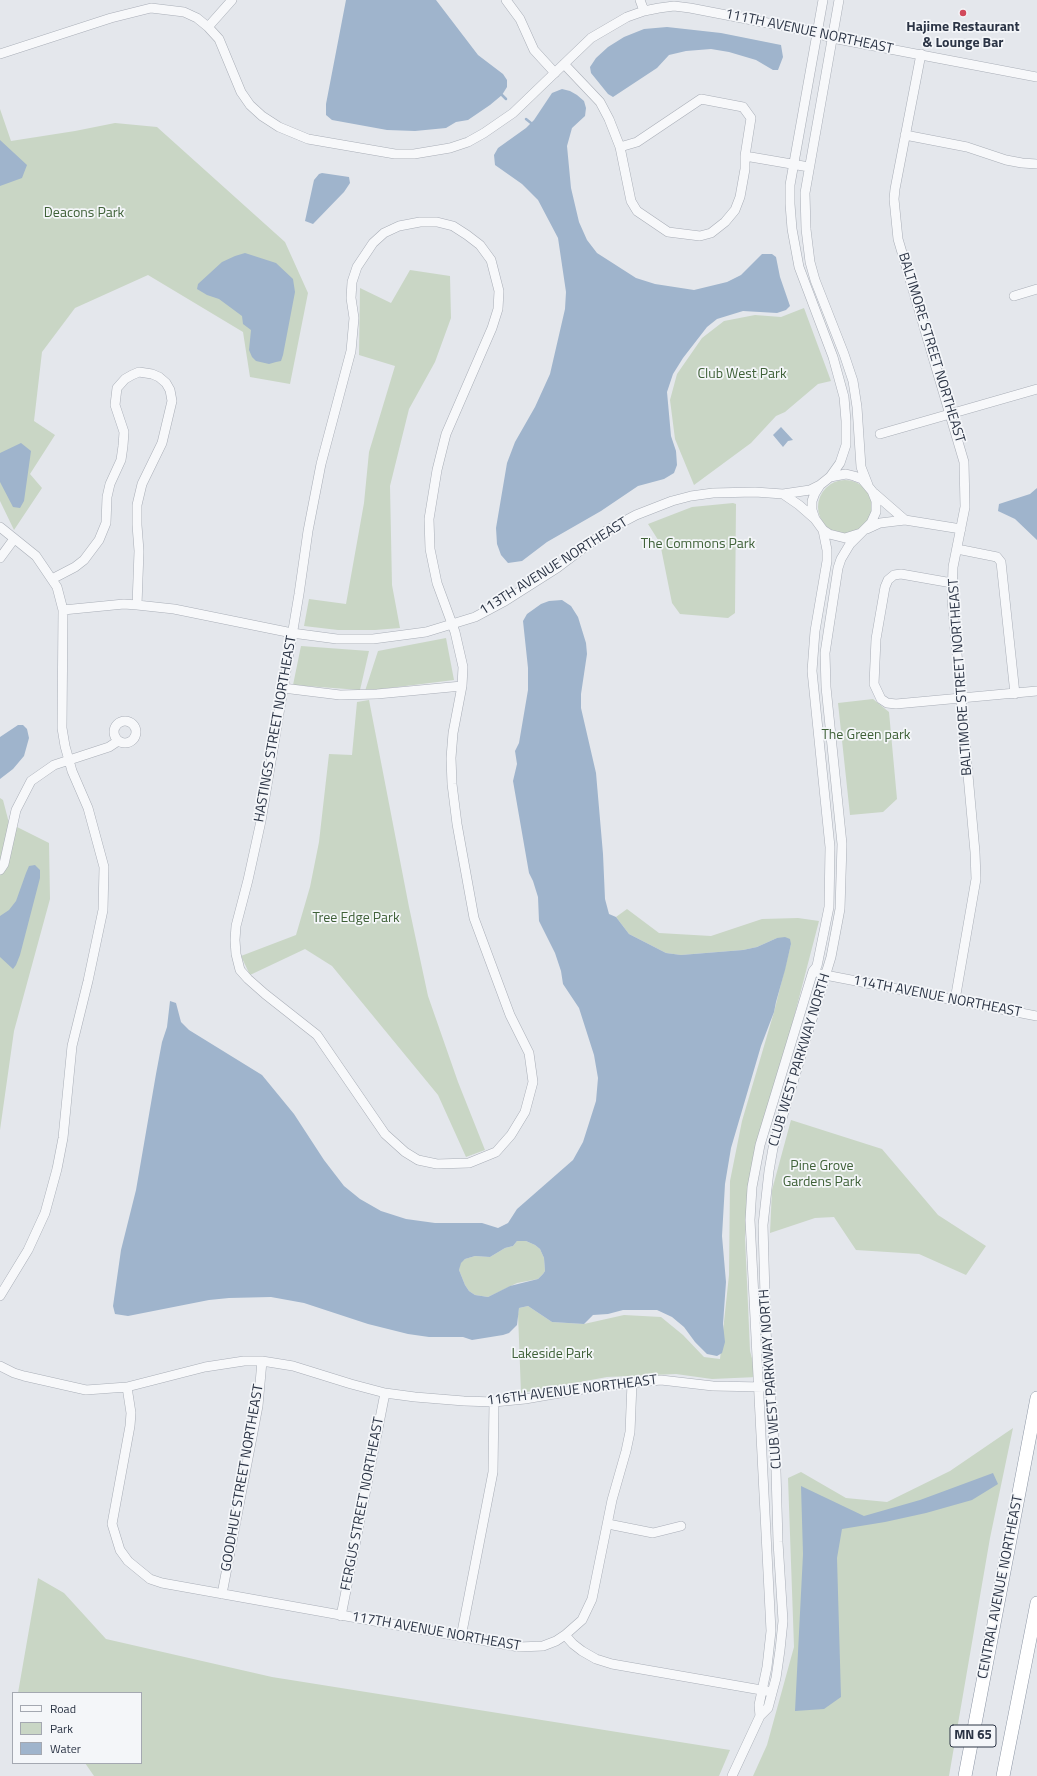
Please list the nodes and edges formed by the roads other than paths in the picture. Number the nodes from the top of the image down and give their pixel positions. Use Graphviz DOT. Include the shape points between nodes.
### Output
graph roads {
  1 [pos="232,0"];
  2 [pos="506,0"];
  3 [pos="640,0"];
  4 [pos="823,0"];
  5 [pos="839,0"];
  6 [pos="644,10"];
  7 [pos="208,27"];
  8 [pos="817,33"];
  9 [pos="832,38"];
  10 [pos="0,54"];
  11 [pos="921,54"];
  12 [pos="564,64"];
  13 [pos="555,73"];
  14 [pos="1037,77"];
  15 [pos="905,135"];
  16 [pos="620,147"];
  17 [pos="744,156"];
  18 [pos="794,164"];
  19 [pos="1037,164"];
  20 [pos="809,167"];
  21 [pos="1037,289"];
  22 [pos="1014,296"];
  23 [pos="1037,389"];
  24 [pos="950,414"];
  25 [pos="880,434"];
  26 [pos="830,477"];
  27 [pos="820,485"];
  28 [pos="870,488"];
  29 [pos="783,494"];
  30 [pos="815,519"];
  31 [pos="905,520"];
  32 [pos="0,527"];
  33 [pos="961,529"];
  34 [pos="823,530"];
  35 [pos="862,532"];
  36 [pos="14,539"];
  37 [pos="957,549"];
  38 [pos="0,558"];
  39 [pos="52,579"];
  40 [pos="952,583"];
  41 [pos="137,605"];
  42 [pos="63,610"];
  43 [pos="452,625"];
  44 [pos="292,633"];
  45 [pos="462,686"];
  46 [pos="283,688"];
  47 [pos="1037,691"];
  48 [pos="1016,694"];
  49 [pos="961,699"];
  50 [pos="118,741"];
  51 [pos="68,760"];
  52 [pos="0,870"];
  53 [pos="814,971"];
  54 [pos="825,976"];
  55 [pos="955,1000"];
  56 [pos="1037,1016"];
  57 [pos="0,1296"];
  58 [pos="262,1361"];
  59 [pos="0,1366"];
  60 [pos="632,1383"];
  61 [pos="127,1387"];
  62 [pos="757,1387"];
  63 [pos="771,1387"];
  64 [pos="385,1393"];
  65 [pos="1037,1398"];
  66 [pos="494,1402"];
  67 [pos="608,1524"];
  68 [pos="681,1526"];
  69 [pos="222,1594"];
  70 [pos="1037,1603"];
  71 [pos="342,1616"];
  72 [pos="565,1635"];
  73 [pos="461,1637"];
  74 [pos="773,1691"];
  75 [pos="761,1692"];
  76 [pos="760,1716"];
  77 [pos="732,1776"];
  78 [pos="965,1776"];
  79 [pos="1003,1776"];
  1 -- 7 [label="street"];
  2 -- 13 [label="street" via="520,20 534,50"];
  3 -- 6 [label="street"];
  4 -- 8 [label="street"];
  5 -- 9 [label="street"];
  6 -- 8 [label="street, 111TH AVENUE NORTHEAST" via="674,6 690,8"];
  6 -- 12 [label="street, 111TH AVENUE NORTHEAST" via="592,38"];
  7 -- 10 [label="street, 111TH AVENUE NORTHEAST" via="184,12 151,8 111,18"];
  7 -- 13 [label="street, 111TH AVENUE NORTHEAST" via="219,39 241,92 262,116 279,127 308,139 376,152 414,154 468,142 513,113"];
  8 -- 9 [label="street, 111TH AVENUE NORTHEAST"];
  8 -- 18 [label="street"];
  9 -- 11 [label="street, 111TH AVENUE NORTHEAST"];
  9 -- 20 [label="street"];
  11 -- 14 [label="street, 111TH AVENUE NORTHEAST"];
  11 -- 15 [label="street, BALTIMORE STREET NORTHEAST"];
  12 -- 13 [label="street, 111TH AVENUE NORTHEAST"];
  12 -- 16 [label="street" via="600,102 610,119"];
  15 -- 19 [label="street" via="967,147 1016,162"];
  15 -- 24 [label="street, BALTIMORE STREET NORTHEAST" via="895,189 898,239"];
  16 -- 17 [label="street" via="637,142 700,99 742,107 751,118"];
  16 -- 17 [label="street" via="631,201 637,211 668,232 686,235 700,236 711,233 735,210 745,169"];
  17 -- 18 [label="street"];
  18 -- 20 [label="street"];
  18 -- 26 [label="street" via="790,204 795,248 805,285 836,363 845,408 846,445 840,463"];
  20 -- 28 [label="street" via="805,193 810,262 849,367 857,407 861,467"];
  21 -- 22 [label="street"];
  23 -- 24 [label="street"];
  24 -- 25 [label="street"];
  24 -- 33 [label="street, BALTIMORE STREET NORTHEAST" via="964,462 965,508"];
  26 -- 27 [label="street"];
  26 -- 28 [label="street" via="854,476"];
  27 -- 29 [label="street, 113TH AVENUE NORTHEAST" via="810,490"];
  27 -- 30 [label="street" via="812,501"];
  28 -- 31 [label="street"];
  28 -- 35 [label="street" via="876,501 876,512 872,523"];
  29 -- 30 [label="street"];
  29 -- 43 [label="street, 113TH AVENUE NORTHEAST" via="755,492 691,496 636,515 606,531 557,568 505,601 475,617"];
  30 -- 34 [label="street"];
  31 -- 33 [label="street"];
  31 -- 35 [label="street" via="880,523"];
  32 -- 36 [label="street"];
  33 -- 37 [label="street, BALTIMORE STREET NORTHEAST"];
  34 -- 35 [label="street" via="845,538"];
  34 -- 53 [label="street" via="827,561 815,631 812,676 830,840 830,884 826,923"];
  35 -- 54 [label="street, CLUB WEST PARKWAY NORTH" via="850,544 838,568 825,653 842,862 840,909"];
  36 -- 38 [label="street"];
  36 -- 39 [label="street" via="36,556"];
  37 -- 40 [label="street, BALTIMORE STREET NORTHEAST"];
  37 -- 48 [label="street" via="997,558 1001,562"];
  39 -- 41 [label="street" via="84,560 99,540 106,523 107,497 121,460 123,446 124,432 115,405 117,388 125,379 139,372 152,374 166,383 172,401 165,433 142,484 137,505"];
  39 -- 42 [label="street" via="57,587"];
  40 -- 49 [label="street, BALTIMORE STREET NORTHEAST"];
  40 -- 49 [label="street" via="901,574 888,580 876,632 874,684 881,699 887,703"];
  41 -- 42 [label="street, 113TH AVENUE NORTHEAST"];
  41 -- 44 [label="street, 113TH AVENUE NORTHEAST" via="214,616"];
  42 -- 51 [label="street" via="62,728"];
  43 -- 44 [label="street, 113TH AVENUE NORTHEAST" via="426,632 373,639 337,639"];
  43 -- 44 [label="street, HASTINGS STREET NORTHEAST" via="437,583 430,549 429,519 446,434 492,328 498,309 499,291 491,260 480,245 453,226 437,222 420,222 399,226 384,233 373,243 357,267 352,282 354,318 350,351 321,464"];
  43 -- 45 [label="street" via="463,667"];
  44 -- 46 [label="street, HASTINGS STREET NORTHEAST"];
  45 -- 46 [label="street" via="340,695"];
  45 -- 46 [label="street, HASTINGS STREET NORTHEAST" via="451,758 457,824 474,918 510,1015 529,1053 532,1082 525,1112 511,1135 496,1152 469,1163 437,1164 418,1160 385,1134 317,1035 265,994 240,970 236,954 236,926 261,821"];
  47 -- 48 [label="street"];
  48 -- 49 [label="street"];
  49 -- 55 [label="street, BALTIMORE STREET NORTHEAST" via="976,879"];
  50 -- 51 [label="street" via="109,747"];
  51 -- 52 [label="street" via="54,765 31,781 16,810 4,864"];
  51 -- 57 [label="street" via="88,808 104,867 103,910 72,1046 63,1138 45,1213 28,1250"];
  53 -- 54 [label="street, 114TH AVENUE NORTHEAST"];
  53 -- 62 [label="street" via="760,1145 752,1187 750,1220"];
  54 -- 55 [label="street, 114TH AVENUE NORTHEAST"];
  54 -- 63 [label="street, CLUB WEST PARKWAY NORTH" via="775,1142 769,1171 764,1248 766,1331"];
  55 -- 56 [label="street, 114TH AVENUE NORTHEAST"];
  58 -- 61 [label="street, 116TH AVENUE NORTHEAST" via="205,1367"];
  58 -- 64 [label="street, 116TH AVENUE NORTHEAST" via="293,1366"];
  58 -- 69 [label="street, GOODHUE STREET NORTHEAST" via="258,1406"];
  59 -- 61 [label="street, 116TH AVENUE NORTHEAST" via="24,1376 86,1390"];
  60 -- 62 [label="street, 116TH AVENUE NORTHEAST" via="661,1380 713,1386"];
  60 -- 66 [label="street, 116TH AVENUE NORTHEAST"];
  60 -- 67 [label="street, 117TH AVENUE NORTHEAST" via="630,1432"];
  61 -- 69 [label="street, 117TH AVENUE NORTHEAST" via="130,1426 112,1524 120,1550 128,1562 150,1579"];
  62 -- 63 [label="street, 116TH AVENUE NORTHEAST"];
  62 -- 75 [label="street" via="771,1631"];
  63 -- 74 [label="street, CLUB WEST PARKWAY NORTH" via="783,1621"];
  64 -- 66 [label="street, 116TH AVENUE NORTHEAST" via="439,1400"];
  64 -- 71 [label="street, FERGUS STREET NORTHEAST"];
  65 -- 78 [label="highway, CENTRAL AVENUE NORTHEAST / MN 65"];
  66 -- 73 [label="street" via="493,1472"];
  67 -- 68 [label="street" via="653,1532"];
  67 -- 72 [label="street, 117TH AVENUE NORTHEAST" via="588,1611"];
  69 -- 71 [label="street, 117TH AVENUE NORTHEAST"];
  70 -- 79 [label="highway, MN 65"];
  71 -- 73 [label="street, 117TH AVENUE NORTHEAST"];
  72 -- 73 [label="street, 117TH AVENUE NORTHEAST" via="543,1646 530,1648"];
  72 -- 75 [label="street" via="582,1651 612,1664"];
  74 -- 75 [label="street"];
  74 -- 76 [label="street, CLUB WEST PARKWAY NORTH" via="768,1708"];
  75 -- 76 [label="street"];
  76 -- 77 [label="street, CLUB WEST PARKWAY NORTH"];
}
